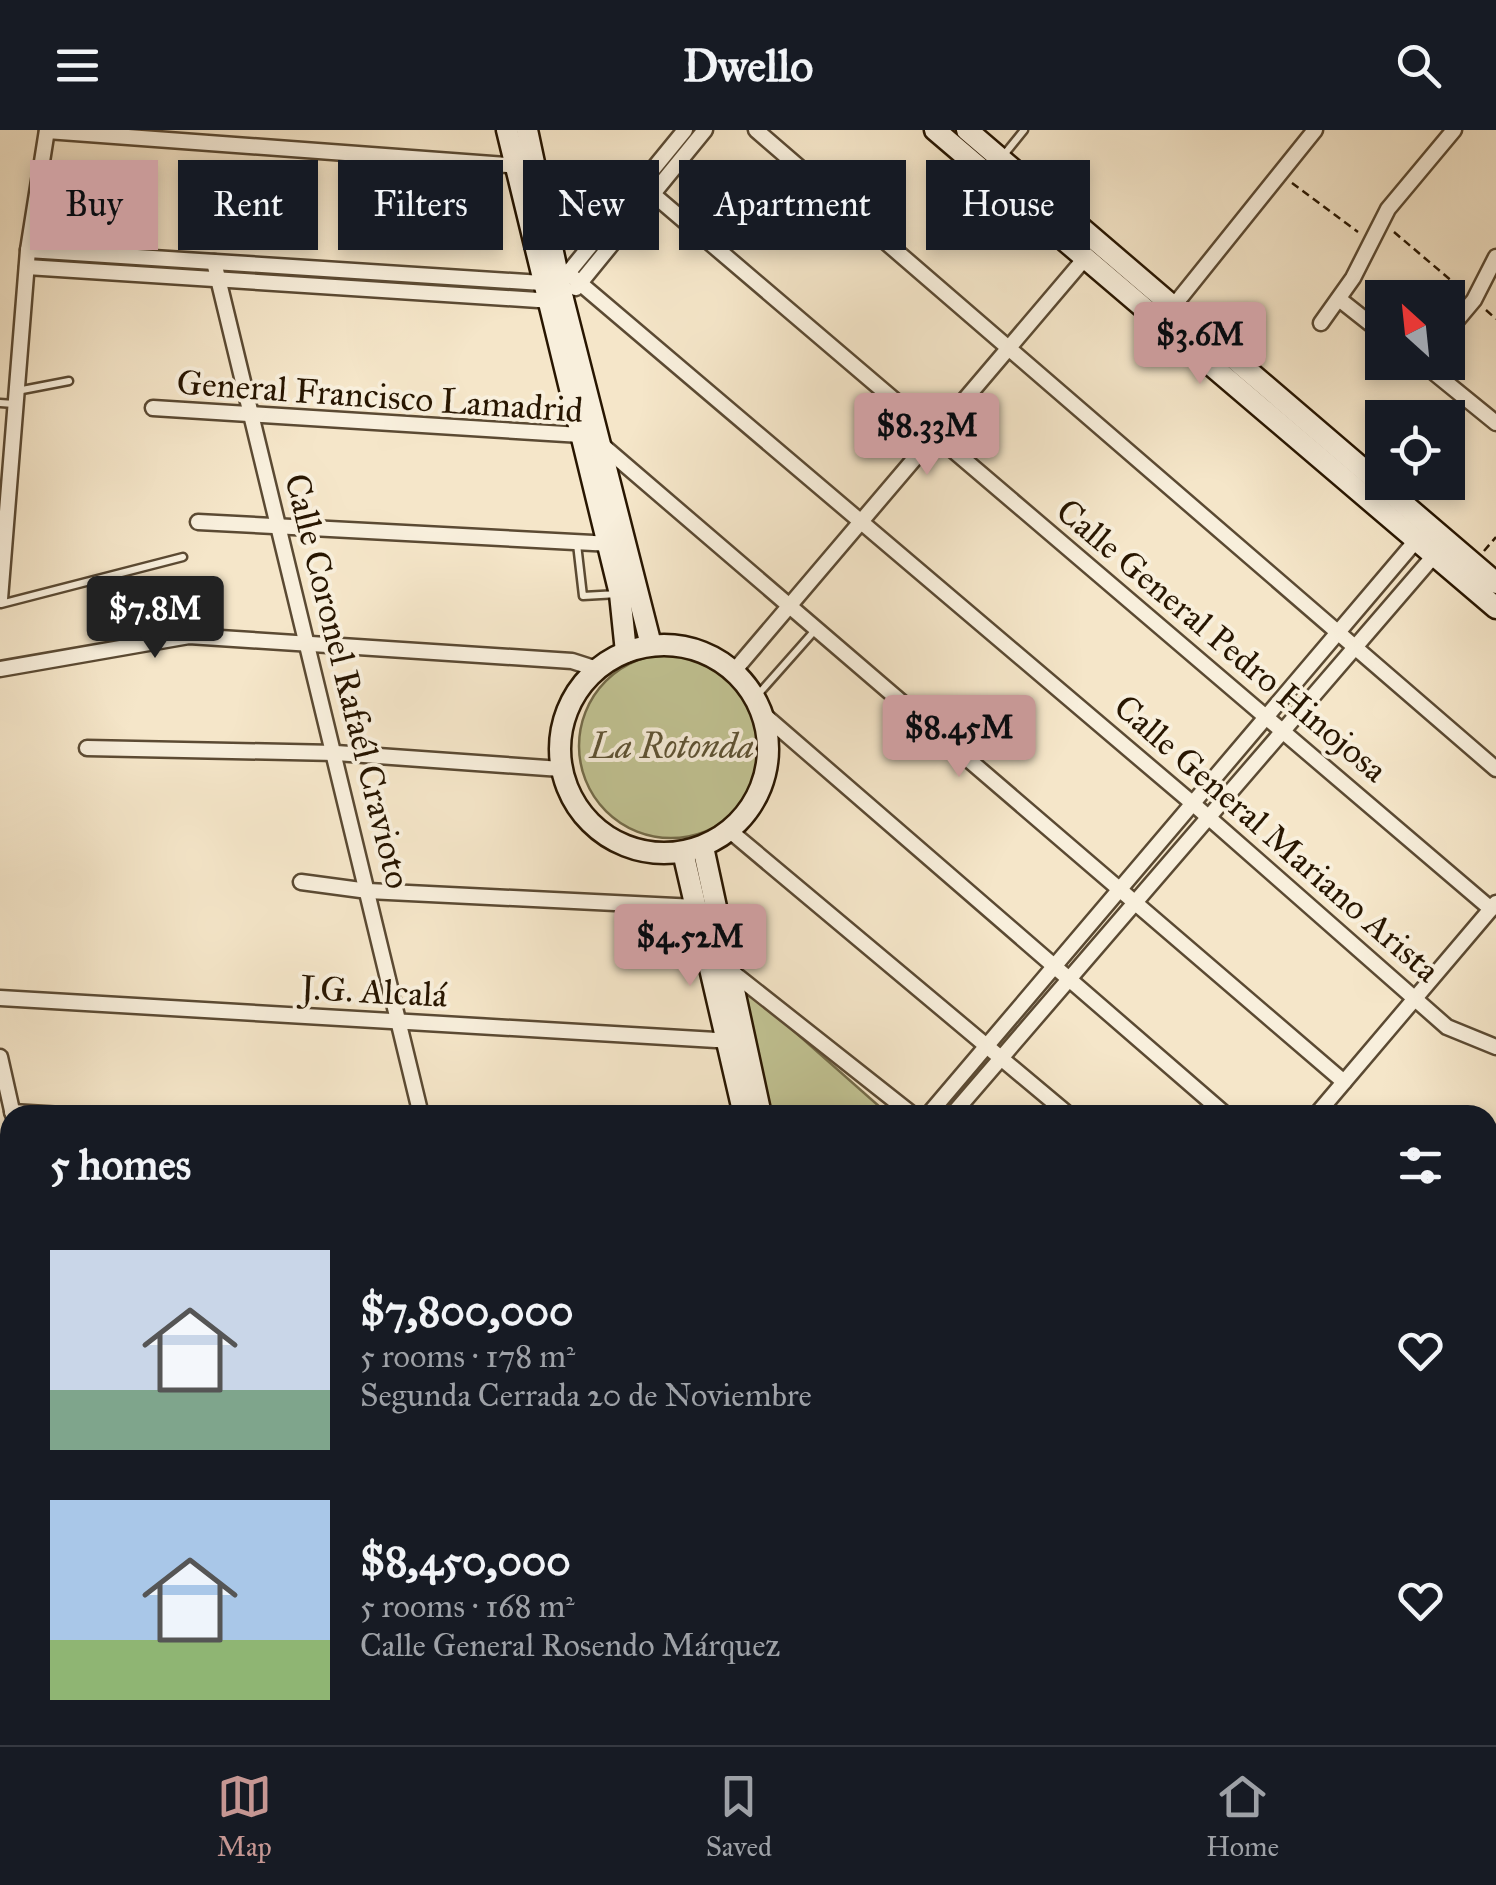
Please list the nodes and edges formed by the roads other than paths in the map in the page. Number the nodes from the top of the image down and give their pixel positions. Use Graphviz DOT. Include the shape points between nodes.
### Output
graph roads {
  1 [pos="47,130"];
  2 [pos="507,130"];
  3 [pos="528,130"];
  4 [pos="685,130"];
  5 [pos="705,130"];
  6 [pos="756,130"];
  7 [pos="935,130"];
  8 [pos="967,130"];
  9 [pos="1024,130"];
  10 [pos="1315,130"];
  11 [pos="1454,130"];
  12 [pos="526,160"];
  13 [pos="984,160"];
  14 [pos="990,160"];
  15 [pos="999,160"];
  16 [pos="523,162"];
  17 [pos="523,166"];
  18 [pos="659,170"];
  19 [pos="659,176"];
  20 [pos="659,198"];
  21 [pos="1090,248"];
  22 [pos="28,250"];
  23 [pos="549,250"];
  24 [pos="593,250"];
  25 [pos="1079,250"];
  26 [pos="1086,257"];
  27 [pos="1496,257"];
  28 [pos="214,262"];
  29 [pos="27,267"];
  30 [pos="219,280"];
  31 [pos="560,287"];
  32 [pos="1339,299"];
  33 [pos="1465,310"];
  34 [pos="1167,314"];
  35 [pos="1365,320"];
  36 [pos="1321,323"];
  37 [pos="1010,346"];
  38 [pos="1443,380"];
  39 [pos="70,381"];
  40 [pos="11,399"];
  41 [pos="152,408"];
  42 [pos="252,414"];
  43 [pos="1496,423"];
  44 [pos="581,435"];
  45 [pos="934,436"];
  46 [pos="602,445"];
  47 [pos="862,520"];
  48 [pos="198,522"];
  49 [pos="3,524"];
  50 [pos="280,526"];
  51 [pos="1423,532"];
  52 [pos="577,542"];
  53 [pos="617,544"];
  54 [pos="1441,548"];
  55 [pos="183,557"];
  56 [pos="1496,583"];
  57 [pos="620,594"];
  58 [pos="0,602"];
  59 [pos="790,604"];
  60 [pos="1496,608"];
  61 [pos="817,628"];
  62 [pos="1338,632"];
  63 [pos="309,643"];
  64 [pos="651,645"];
  65 [pos="1354,646"];
  66 [pos="626,652"];
  67 [pos="0,669"];
  68 [pos="597,669"];
  69 [pos="734,671"];
  70 [pos="759,706"];
  71 [pos="1266,716"];
  72 [pos="1282,729"];
  73 [pos="87,748"];
  74 [pos="336,753"];
  75 [pos="1496,768"];
  76 [pos="561,769"];
  77 [pos="1192,802"];
  78 [pos="1207,816"];
  79 [pos="730,831"];
  80 [pos="693,849"];
  81 [pos="301,882"];
  82 [pos="1118,889"];
  83 [pos="368,891"];
  84 [pos="1134,902"];
  85 [pos="1493,906"];
  86 [pos="696,907"];
  87 [pos="708,959"];
  88 [pos="1052,968"];
  89 [pos="729,969"];
  90 [pos="1067,981"];
  91 [pos="0,998"];
  92 [pos="1414,998"];
  93 [pos="399,1023"];
  94 [pos="736,1042"];
  95 [pos="988,1044"];
  96 [pos="1496,1047"];
  97 [pos="0,1057"];
  98 [pos="1003,1057"];
  99 [pos="1344,1082"];
  100 [pos="7,1105"];
  101 [pos="420,1105"];
  102 [pos="743,1105"];
  103 [pos="758,1105"];
  104 [pos="900,1105"];
  105 [pos="936,1105"];
  106 [pos="961,1105"];
  107 [pos="1058,1105"];
  108 [pos="1214,1105"];
  109 [pos="1324,1105"];
  1 -- 17 [label="street"];
  1 -- 22 [label="street"];
  2 -- 16 [label="main road"];
  3 -- 12 [label="main road"];
  4 -- 18 [label="street"];
  5 -- 19 [label="street"];
  6 -- 37 [label="street"];
  7 -- 13 [label="main road"];
  8 -- 14 [label="main road"];
  9 -- 15 [label="lane"];
  10 -- 34 [label="street"];
  11 -- 32 [label="street" via="1381,222"];
  20 -- 45 [label="street, Calle General Pedro Hinojosa"];
  21 -- 34 [label="main road"];
  22 -- 28 [label="street"];
  22 -- 29 [label="street"];
  23 -- 31 [label="main road"];
  24 -- 31 [label="street"];
  25 -- 26 [label="main road"];
  26 -- 34 [label="main road"];
  26 -- 37 [label="street"];
  27 -- 33 [label="street"];
  28 -- 30 [label="street, Calle Coronel Rafaél Cravioto"];
  28 -- 31 [label="street"];
  29 -- 30 [label="street"];
  29 -- 40 [label="street"];
  30 -- 31 [label="street"];
  30 -- 42 [label="street, Calle Coronel Rafaél Cravioto"];
  31 -- 44 [label="main road"];
  31 -- 46 [label="main road"];
  31 -- 47 [label="street, Calle General Mariano Arista"];
  32 -- 35 [label="street"];
  32 -- 36 [label="street"];
  34 -- 51 [label="main road"];
  37 -- 45 [label="street"];
  37 -- 62 [label="street"];
  38 -- 43 [label="street"];
  39 -- 40 [label="lane"];
  40 -- 49 [label="street"];
  41 -- 42 [label="street, General Francisco Lamadrid"];
  42 -- 44 [label="street, General Francisco Lamadrid"];
  42 -- 50 [label="street, Calle Coronel Rafaél Cravioto"];
  44 -- 46 [label="street, General Francisco Lamadrid"];
  44 -- 53 [label="main road"];
  45 -- 47 [label="street"];
  45 -- 71 [label="street, Calle General Pedro Hinojosa"];
  46 -- 53 [label="main road"];
  46 -- 59 [label="street, General Francisco Lamadrid"];
  47 -- 59 [label="street"];
  47 -- 77 [label="street, Calle General Mariano Arista"];
  48 -- 50 [label="street"];
  49 -- 58 [label="street"];
  50 -- 52 [label="street"];
  50 -- 63 [label="street, Calle Coronel Rafaél Cravioto"];
  51 -- 54 [label="main road"];
  51 -- 62 [label="street"];
  52 -- 53 [label="street"];
  52 -- 57 [label="lane" via="584,596"];
  53 -- 57 [label="main road"];
  53 -- 64 [label="main road"];
  54 -- 56 [label="main road"];
  54 -- 60 [label="main road"];
  54 -- 65 [label="street"];
  55 -- 58 [label="lane"];
  57 -- 66 [label="main road"];
  59 -- 61 [label="street, General Francisco Lamadrid"];
  59 -- 69 [label="street"];
  61 -- 70 [label="lane"];
  61 -- 82 [label="street, General Francisco Lamadrid"];
  62 -- 65 [label="street"];
  62 -- 71 [label="street"];
  63 -- 67 [label="street" via="168,637"];
  63 -- 68 [label="street" via="572,661"];
  63 -- 74 [label="street, Calle Coronel Rafaél Cravioto"];
  64 -- 66 [label="main road"];
  64 -- 69 [label="main road" via="695,649"];
  65 -- 72 [label="street"];
  65 -- 75 [label="street"];
  66 -- 68 [label="main road"];
  68 -- 76 [label="main road" via="566,714"];
  69 -- 70 [label="main road"];
  70 -- 79 [label="main road" via="768,752 761,790"];
  70 -- 88 [label="street"];
  71 -- 72 [label="street, Calle General Pedro Hinojosa"];
  71 -- 77 [label="street"];
  72 -- 78 [label="street"];
  72 -- 85 [label="street, Calle General Pedro Hinojosa"];
  73 -- 74 [label="street"];
  74 -- 76 [label="street"];
  74 -- 83 [label="street, Calle Coronel Rafaél Cravioto"];
  76 -- 80 [label="main road" via="569,795 604,836 656,854"];
  77 -- 78 [label="street, Calle General Mariano Arista"];
  77 -- 82 [label="street"];
  78 -- 84 [label="street"];
  78 -- 92 [label="street, Calle General Mariano Arista"];
  79 -- 80 [label="main road"];
  79 -- 95 [label="street"];
  80 -- 86 [label="main road"];
  80 -- 89 [label="main road"];
  81 -- 83 [label="street"];
  82 -- 84 [label="street, General Francisco Lamadrid"];
  82 -- 88 [label="street"];
  83 -- 86 [label="street"];
  83 -- 93 [label="street, Calle Coronel Rafaél Cravioto"];
  84 -- 90 [label="street"];
  84 -- 99 [label="street, General Francisco Lamadrid"];
  85 -- 92 [label="street"];
  86 -- 87 [label="main road"];
  87 -- 89 [label="street"];
  87 -- 94 [label="main road"];
  88 -- 90 [label="street"];
  88 -- 95 [label="street"];
  89 -- 94 [label="main road"];
  89 -- 104 [label="street"];
  90 -- 98 [label="street"];
  90 -- 108 [label="street"];
  91 -- 93 [label="street, J.G. Alcalá"];
  92 -- 96 [label="street, Calle General Mariano Arista" via="1462,1036"];
  92 -- 99 [label="street"];
  93 -- 94 [label="street, J.G. Alcalá"];
  93 -- 101 [label="street, Calle Coronel Rafaél Cravioto"];
  94 -- 102 [label="main road"];
  94 -- 103 [label="main road"];
  95 -- 98 [label="street"];
  95 -- 105 [label="street"];
  97 -- 100 [label="street"];
  98 -- 106 [label="street"];
  98 -- 107 [label="street"];
  99 -- 109 [label="street"];
}
